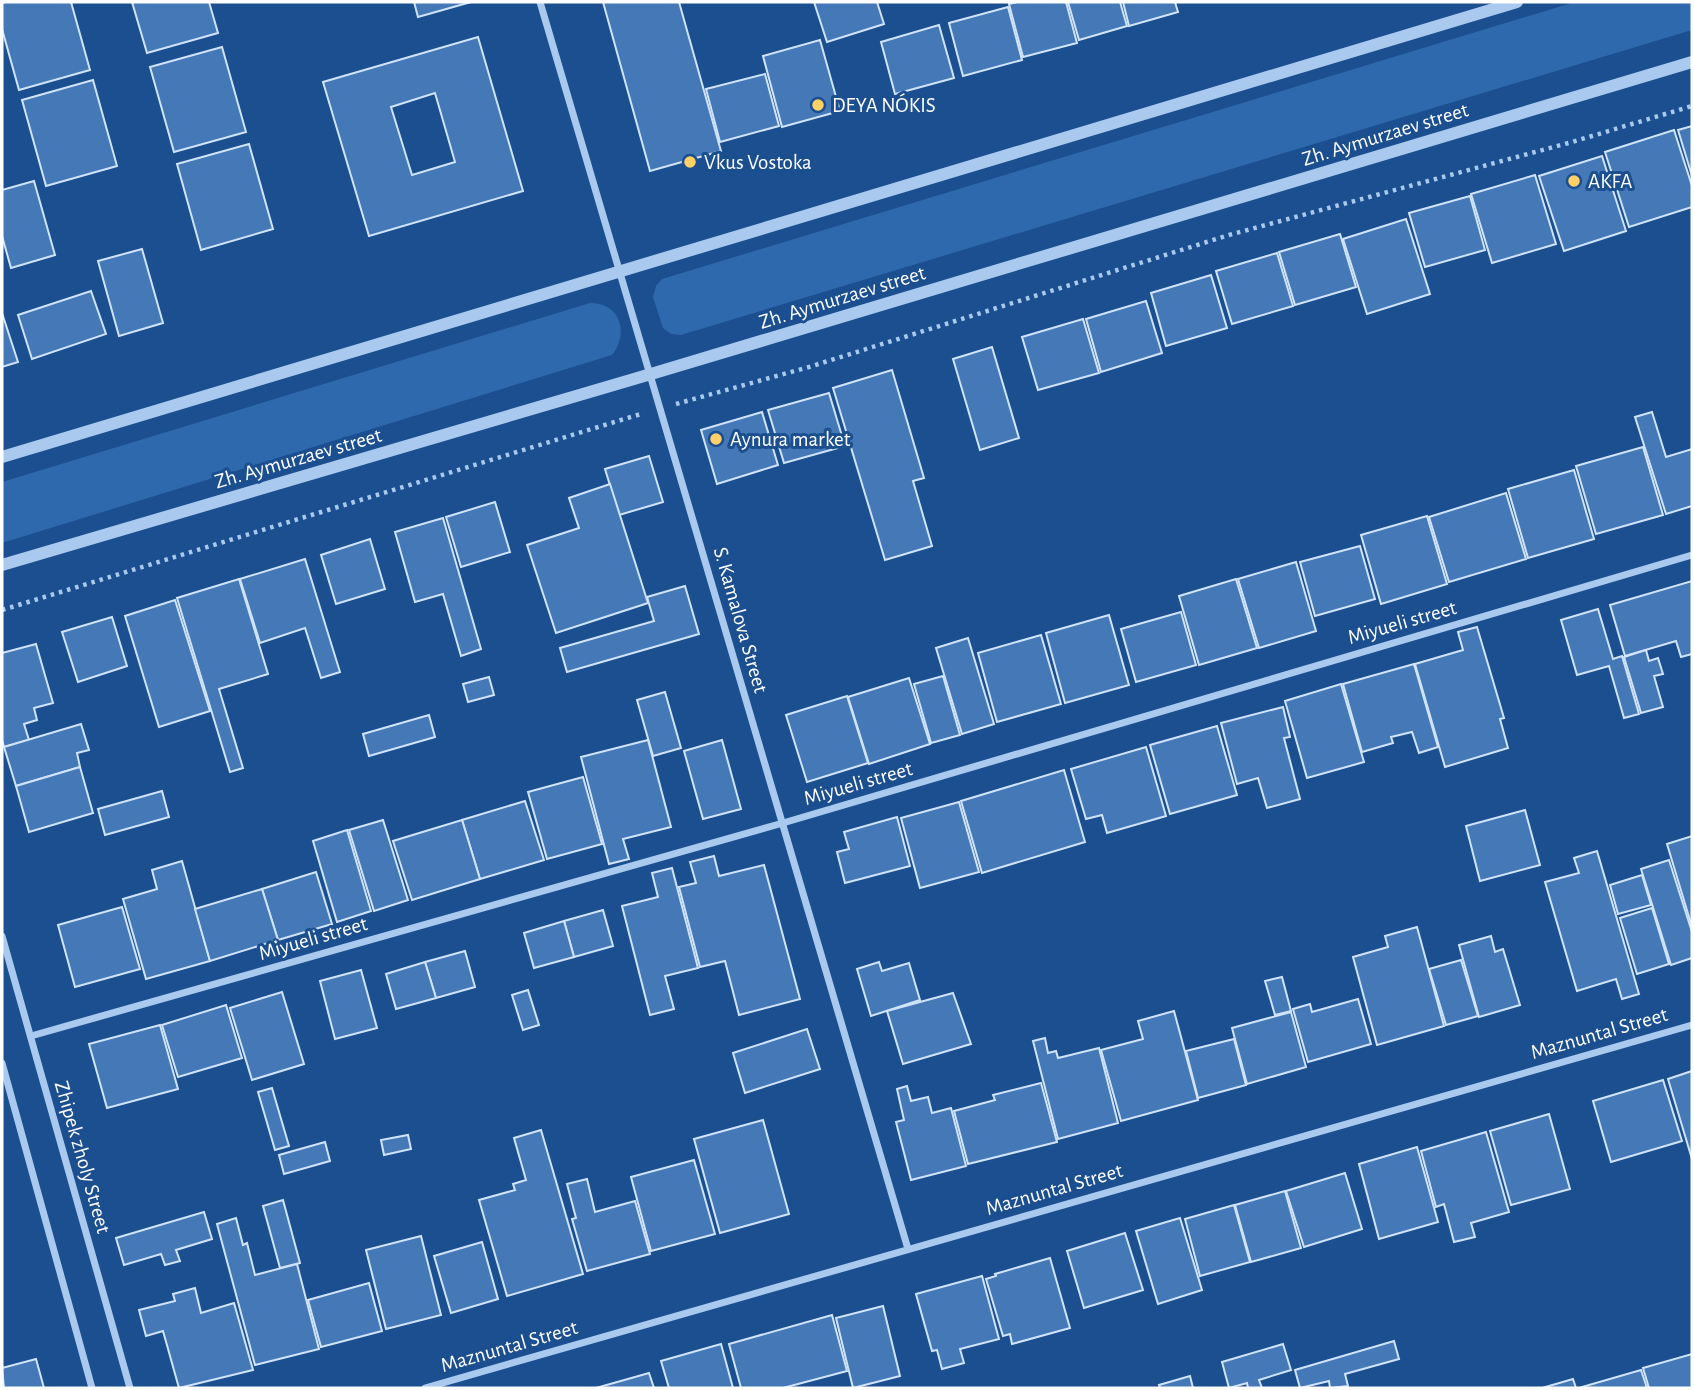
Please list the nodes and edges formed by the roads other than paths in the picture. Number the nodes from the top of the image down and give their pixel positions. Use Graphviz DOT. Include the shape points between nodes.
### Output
graph roads {
  1 [pos="540,2"];
  2 [pos="1517,2"];
  3 [pos="1692,62"];
  4 [pos="620,273"];
  5 [pos="651,374"];
  6 [pos="2,457"];
  7 [pos="1692,555"];
  8 [pos="2,565"];
  9 [pos="783,824"];
  10 [pos="2,936"];
  11 [pos="1692,1025"];
  12 [pos="31,1036"];
  13 [pos="2,1063"];
  14 [pos="908,1249"];
  15 [pos="92,1388"];
  16 [pos="131,1388"];
  17 [pos="425,1388"];
  1 -- 4 [label="street, S. Kamalova Street"];
  2 -- 4 [label="street"];
  3 -- 5 [label="street, Zh. Aymurzaev street"];
  4 -- 5 [label="street, S. Kamalova Street"];
  4 -- 6 [label="street"];
  5 -- 8 [label="street, Zh. Aymurzaev street"];
  5 -- 9 [label="street, S. Kamalova Street"];
  7 -- 9 [label="street, Miyueli street"];
  9 -- 12 [label="street, Miyueli street"];
  9 -- 14 [label="street, S. Kamalova Street"];
  10 -- 12 [label="street, Zhipek zholy Street"];
  11 -- 14 [label="street, Maznuntal Street"];
  12 -- 16 [label="street, Zhipek zholy Street"];
  13 -- 15 [label="street"];
  14 -- 17 [label="street, Maznuntal Street"];
}
